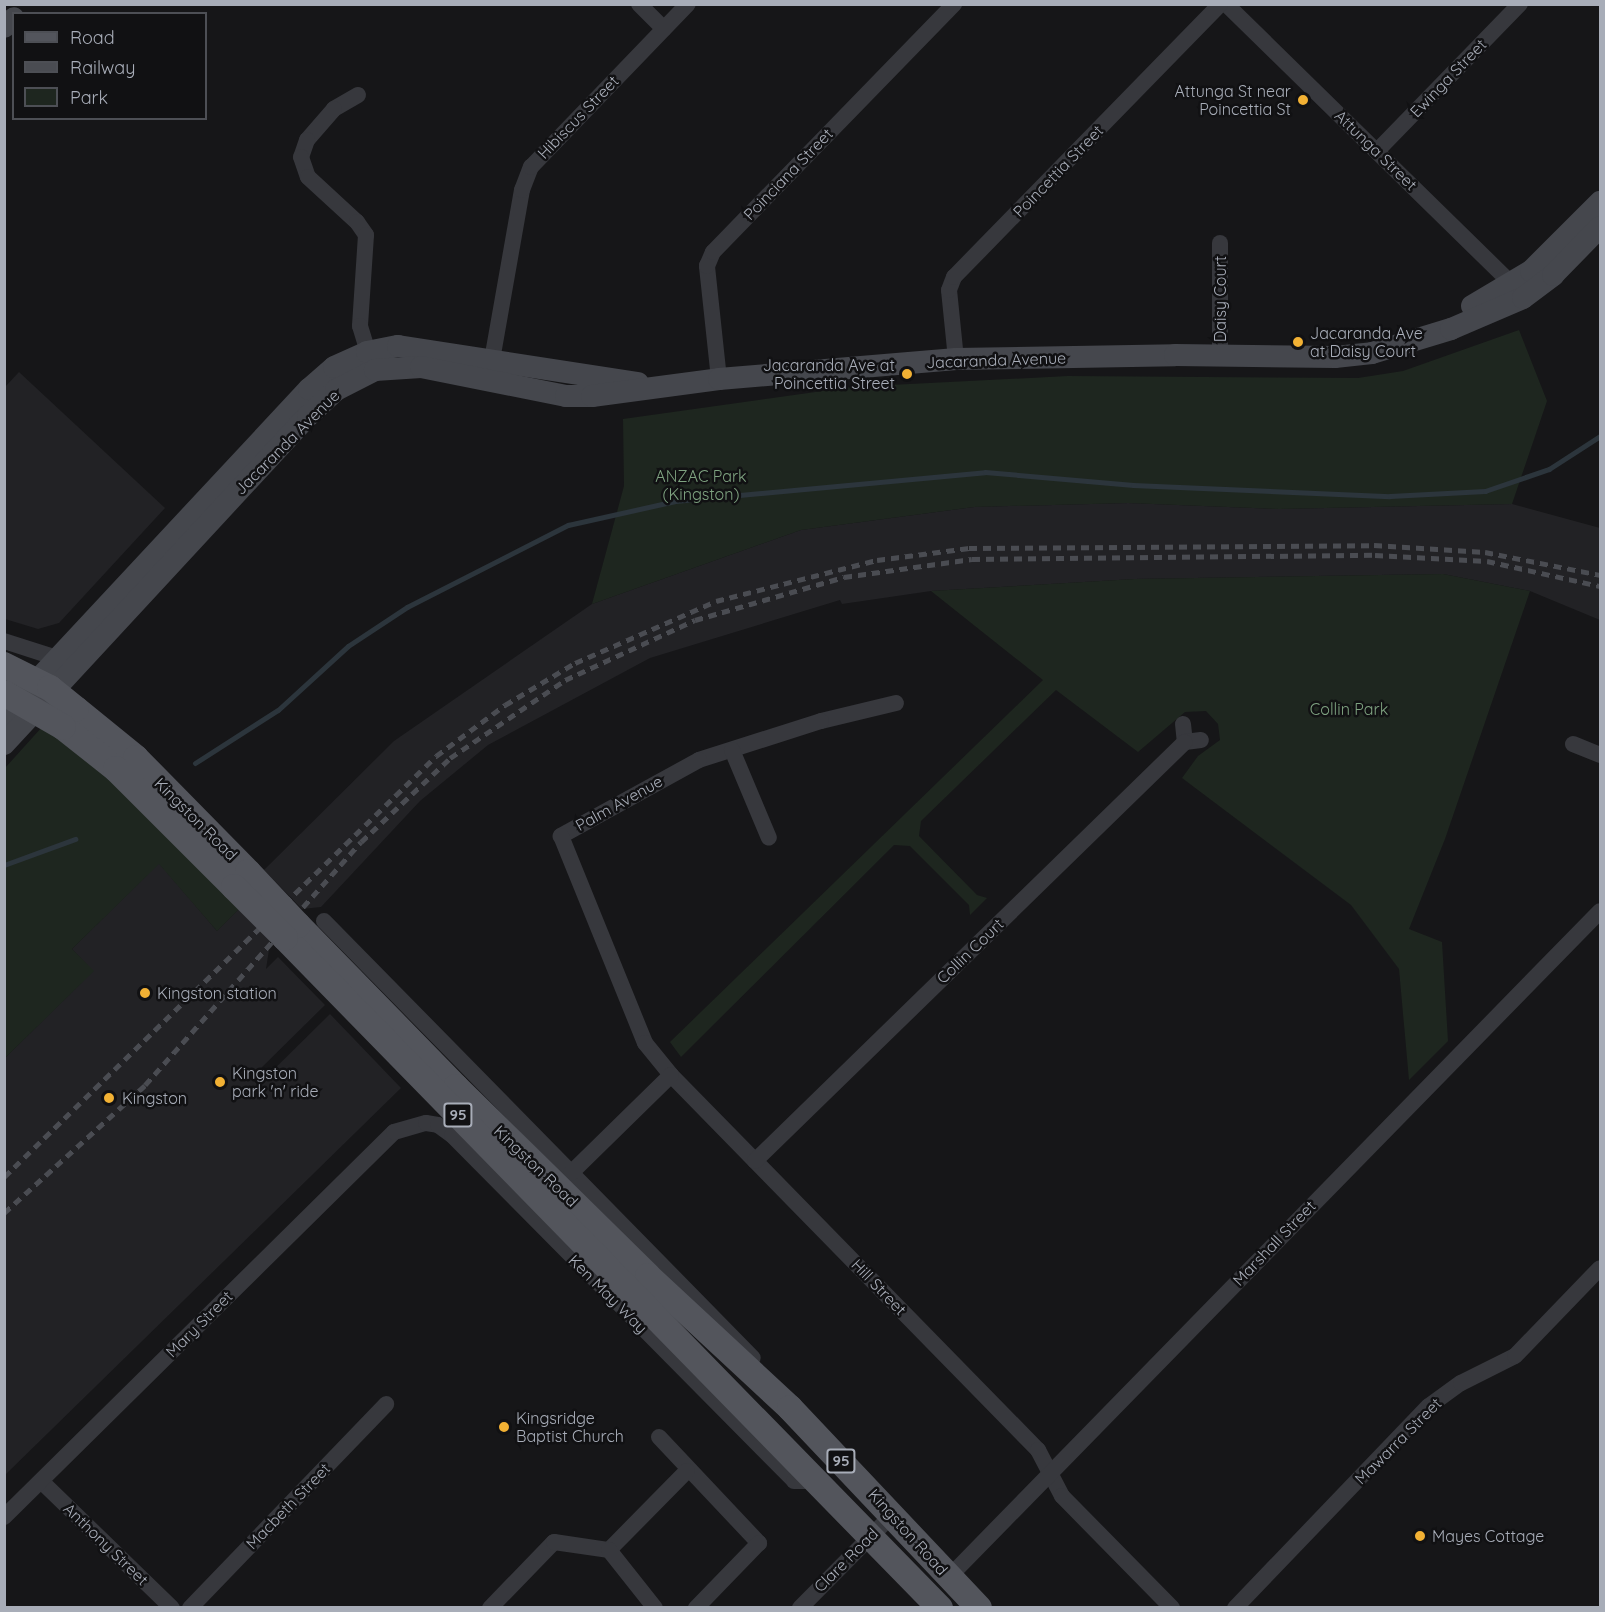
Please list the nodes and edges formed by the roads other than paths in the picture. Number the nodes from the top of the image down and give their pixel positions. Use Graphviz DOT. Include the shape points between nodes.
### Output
graph roads {
  1 [pos="639,4"];
  2 [pos="688,4"];
  3 [pos="1221,4"];
  4 [pos="1226,4"];
  5 [pos="950,6"];
  6 [pos="1513,7"];
  7 [pos="664,28"];
  8 [pos="358,95"];
  9 [pos="1377,151"];
  10 [pos="1600,202"];
  11 [pos="1600,227"];
  12 [pos="1220,243"];
  13 [pos="1519,291"];
  14 [pos="1220,356"];
  15 [pos="492,360"];
  16 [pos="956,360"];
  17 [pos="371,361"];
  18 [pos="548,370"];
  19 [pos="719,379"];
  20 [pos="670,385"];
  21 [pos="544,392"];
  22 [pos="4,641"];
  23 [pos="57,658"];
  24 [pos="4,665"];
  25 [pos="4,693"];
  26 [pos="896,703"];
  27 [pos="4,716"];
  28 [pos="69,718"];
  29 [pos="1183,724"];
  30 [pos="4,744"];
  31 [pos="1573,744"];
  32 [pos="732,750"];
  33 [pos="1600,755"];
  34 [pos="769,837"];
  35 [pos="1600,910"];
  36 [pos="324,921"];
  37 [pos="291,931"];
  38 [pos="670,1075"];
  39 [pos="394,1132"];
  40 [pos="755,1161"];
  41 [pos="572,1173"];
  42 [pos="1600,1268"];
  43 [pos="386,1404"];
  44 [pos="790,1408"];
  45 [pos="658,1437"];
  46 [pos="687,1471"];
  47 [pos="1050,1473"];
  48 [pos="41,1481"];
  49 [pos="816,1481"];
  50 [pos="893,1514"];
  51 [pos="4,1517"];
  52 [pos="870,1536"];
  53 [pos="609,1550"];
  54 [pos="949,1577"];
  55 [pos="172,1608"];
  56 [pos="190,1608"];
  57 [pos="490,1608"];
  58 [pos="656,1608"];
  59 [pos="696,1608"];
  60 [pos="800,1608"];
  61 [pos="940,1608"];
  62 [pos="953,1608"];
  63 [pos="979,1608"];
  64 [pos="1172,1608"];
  65 [pos="1235,1608"];
  1 -- 7 [label="street"];
  2 -- 7 [label="street, Hibiscus Street"];
  3 -- 16 [label="street, Poincettia Street" via="954,277 950,290"];
  4 -- 9 [label="street, Attunga Street"];
  5 -- 19 [label="street, Poinciana Street" via="713,252 707,266"];
  6 -- 9 [label="street, Ewinga Street"];
  7 -- 15 [label="street, Hibiscus Street" via="531,167 522,190"];
  8 -- 17 [label="street" via="334,109 307,140 301,157 308,177 366,235 360,326"];
  9 -- 13 [label="street, Attunga Street"];
  10 -- 13 [label="street, Jacaranda Avenue"];
  11 -- 13 [label="street, Jacaranda Avenue" via="1553,275"];
  12 -- 14 [label="street, Daisy Court"];
  13 -- 14 [label="street, Jacaranda Avenue" via="1407,344 1372,353 1335,357"];
  14 -- 16 [label="street, Jacaranda Avenue"];
  15 -- 17 [label="street, Jacaranda Avenue" via="398,346"];
  15 -- 18 [label="street, Jacaranda Avenue"];
  16 -- 19 [label="street, Jacaranda Avenue"];
  17 -- 21 [label="street, Jacaranda Avenue"];
  17 -- 23 [label="street, Jacaranda Avenue" via="334,367 309,389"];
  17 -- 30 [label="street, Jacaranda Avenue" via="308,416"];
  18 -- 20 [label="street, Jacaranda Avenue"];
  18 -- 21 [label="street"];
  19 -- 20 [label="street, Jacaranda Avenue"];
  20 -- 21 [label="street, Jacaranda Avenue" via="618,395 566,396"];
  22 -- 23 [label="street"];
  23 -- 27 [label="street, Jacaranda Avenue"];
  24 -- 28 [label="main road, Kingston Road / 95, bridge" via="50,688"];
  25 -- 28 [label="main road, Kingston Road / 95, bridge"];
  26 -- 32 [label="street, Palm Avenue" via="821,721"];
  28 -- 37 [label="main road, Kingston Road / 95, bridge" via="135,758"];
  29 -- 40 [label="street, Collin Court" via="1193,741"];
  31 -- 33 [label="street"];
  32 -- 34 [label="street"];
  32 -- 38 [label="street, Palm Avenue" via="699,760 561,836 645,1043"];
  35 -- 47 [label="street, Marshall Street"];
  36 -- 41 [label="street, Kingston Road"];
  37 -- 44 [label="main road, Kingston Road / 95"];
  37 -- 49 [label="main road, Kingston Road / 95"];
  38 -- 40 [label="street, Hill Street"];
  38 -- 41 [label="street"];
  39 -- 48 [label="street, Mary Street"];
  39 -- 49 [label="street, Ken May Way" via="426,1123 444,1128 794,1481"];
  40 -- 47 [label="street, Hill Street" via="1038,1450"];
  41 -- 44 [label="street, Kingston Road" via="785,1390"];
  42 -- 65 [label="street, Mawarra Street" via="1515,1356 1461,1383 1429,1406"];
  43 -- 56 [label="street, Macbeth Street"];
  44 -- 50 [label="main road, Kingston Road / 95"];
  45 -- 46 [label="street"];
  46 -- 53 [label="street"];
  46 -- 59 [label="street" via="759,1543"];
  47 -- 54 [label="street, Marshall Street"];
  47 -- 64 [label="street, Hill Street" via="1062,1496"];
  48 -- 51 [label="street, Mary Street"];
  48 -- 55 [label="street, Anthony Street"];
  49 -- 52 [label="main road, Kingston Road / 95"];
  50 -- 52 [label="street, Clare Road"];
  50 -- 54 [label="main road, Kingston Road / 95"];
  52 -- 60 [label="street, Clare Road"];
  52 -- 61 [label="main road, Kingston Road / 95"];
  53 -- 57 [label="street" via="554,1542"];
  53 -- 58 [label="street"];
  54 -- 62 [label="main road" via="941,1590"];
  54 -- 63 [label="main road, Kingston Road / 95"];
}
